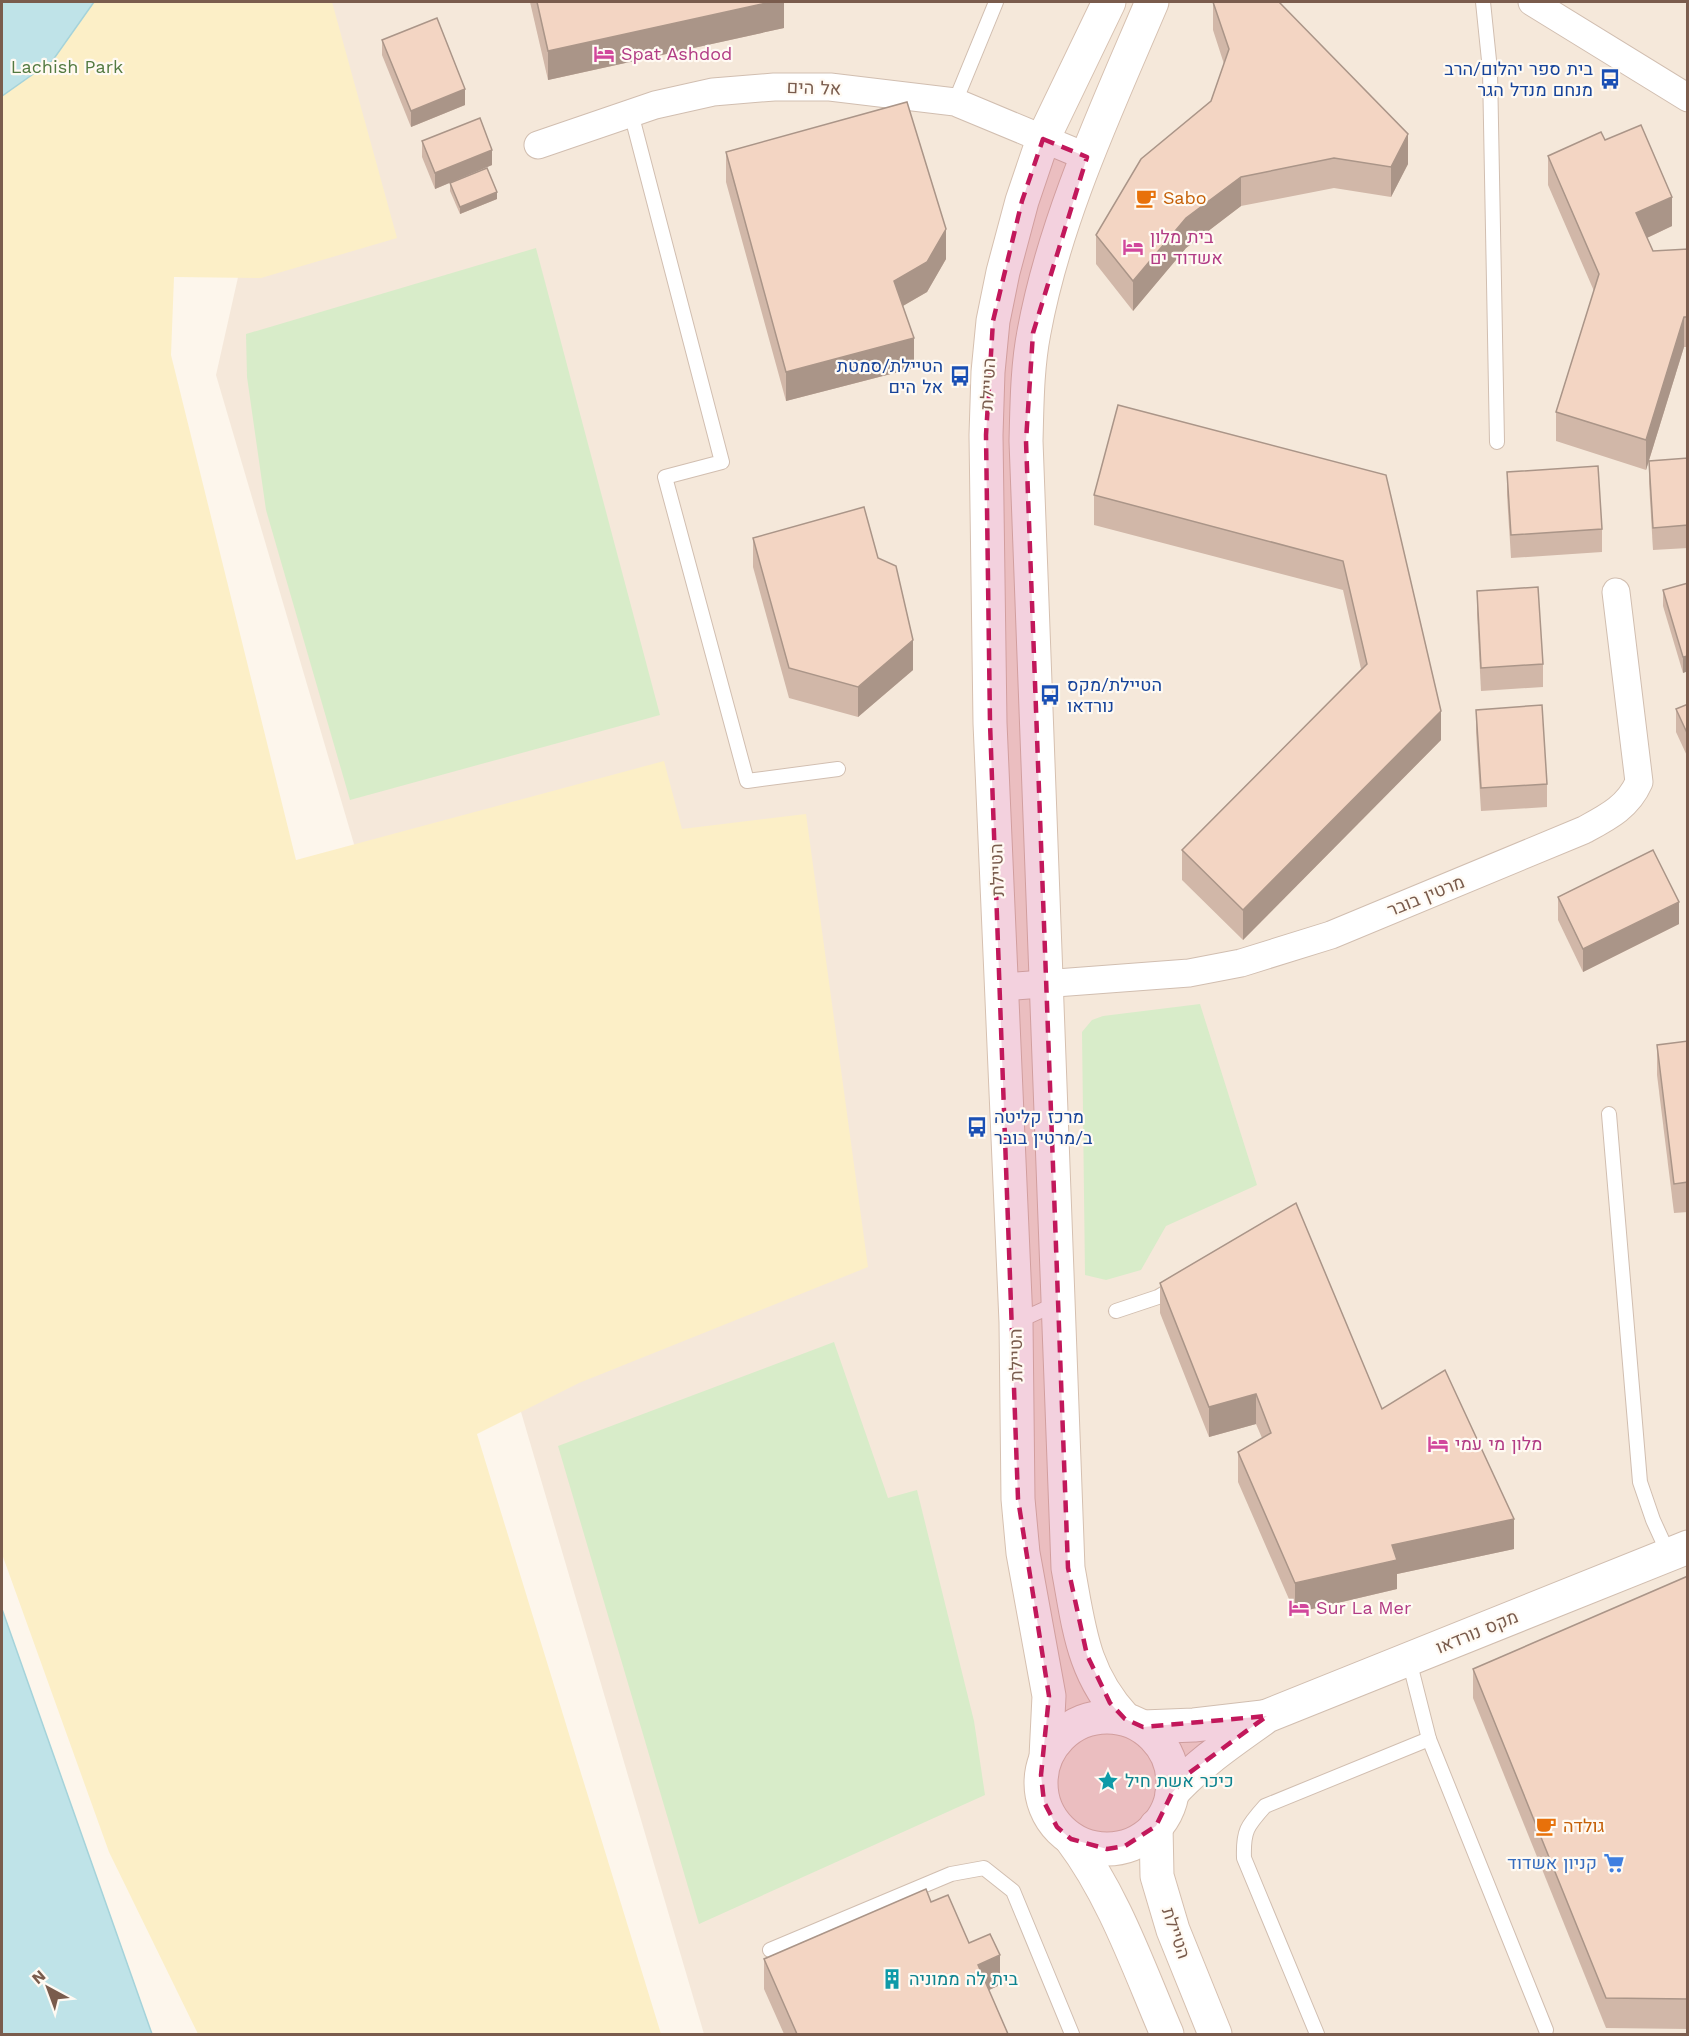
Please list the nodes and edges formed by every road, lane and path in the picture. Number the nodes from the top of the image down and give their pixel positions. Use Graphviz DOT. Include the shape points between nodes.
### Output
graph roads {
  1 [pos="996,2"];
  2 [pos="1109,2"];
  3 [pos="1152,2"];
  4 [pos="1483,2"];
  5 [pos="1533,2"];
  6 [pos="1688,98"];
  7 [pos="955,102"];
  8 [pos="631,113"];
  9 [pos="1043,139"];
  10 [pos="538,145"];
  11 [pos="1087,157"];
  12 [pos="1497,442"];
  13 [pos="1616,592"];
  14 [pos="838,769"];
  15 [pos="1045,984"];
  16 [pos="1002,987"];
  17 [pos="1609,1114"];
  18 [pos="1185,1282"];
  19 [pos="1058,1302"];
  20 [pos="1116,1311"];
  21 [pos="1016,1322"];
  22 [pos="1678,1551"];
  23 [pos="1409,1660"];
  24 [pos="1267,1716"];
  25 [pos="1134,1723"];
  26 [pos="1429,1739"];
  27 [pos="1046,1757"];
  28 [pos="1172,1793"];
  29 [pos="1156,1826"];
  30 [pos="1071,1839"];
  31 [pos="770,1950"];
  32 [pos="1543,2033"];
  33 [pos="1072,2034"];
  34 [pos="1167,2034"];
  35 [pos="1215,2034"];
  36 [pos="1317,2034"];
  1 -- 7 [label="lane"];
  2 -- 9 [label="main road, הטיילת"];
  3 -- 11 [label="main road"];
  4 -- 12 [label="lane" via="1490,70"];
  5 -- 6 [label="street"];
  7 -- 8 [label="street, אל הים" via="830,87 774,87 713,92"];
  7 -- 9 [label="street, אל הים"];
  8 -- 10 [label="street, אל הים"];
  8 -- 14 [label="lane" via="722,462 665,477 747,781"];
  9 -- 11 [label="street, אל הים"];
  9 -- 16 [label="main road, הטיילת" via="1003,272 988,372 990,712"];
  11 -- 15 [label="main road" via="1046,282 1033,333 1028,386 1028,506 1038,696"];
  13 -- 15 [label="street, מרטין בובר" via="1639,782 1632,798 1615,814 1290,949 1189,973"];
  15 -- 16 [label="street, מרטין בובר"];
  15 -- 19 [label="main road"];
  16 -- 21 [label="main road, הטיילת"];
  17 -- 22 [label="lane" via="1640,1482 1653,1520"];
  18 -- 20 [label="lane" via="1158,1297"];
  19 -- 21 [label="lane"];
  19 -- 25 [label="main road" via="1068,1568 1092,1673 1110,1703"];
  21 -- 27 [label="main road, הטיילת" via="1018,1499 1023,1553 1049,1696"];
  22 -- 23 [label="main road, מקס נורדאו"];
  23 -- 24 [label="main road, מקס נורדאו"];
  23 -- 26 [label="lane"];
  24 -- 25 [label="main road, מקס נורדאו" via="1194,1725"];
  24 -- 28 [label="main road, מקס נורדאו" via="1189,1773"];
  25 -- 27 [label="main road" via="1106,1717 1087,1719 1070,1728"];
  25 -- 28 [label="main road" via="1157,1739 1167,1755"];
  26 -- 32 [label="lane"];
  26 -- 36 [label="lane" via="1265,1806 1248,1825 1243,1838 1244,1858"];
  27 -- 30 [label="main road" via="1041,1775 1044,1802 1057,1827"];
  28 -- 29 [label="main road" via="1167,1811"];
  29 -- 30 [label="main road" via="1142,1839 1107,1849"];
  29 -- 35 [label="main road, הטיילת" via="1157,1876 1173,1930"];
  30 -- 34 [label="main road" via="1104,1891"];
  31 -- 33 [label="lane" via="951,1874 984,1868 1013,1891"];
}
